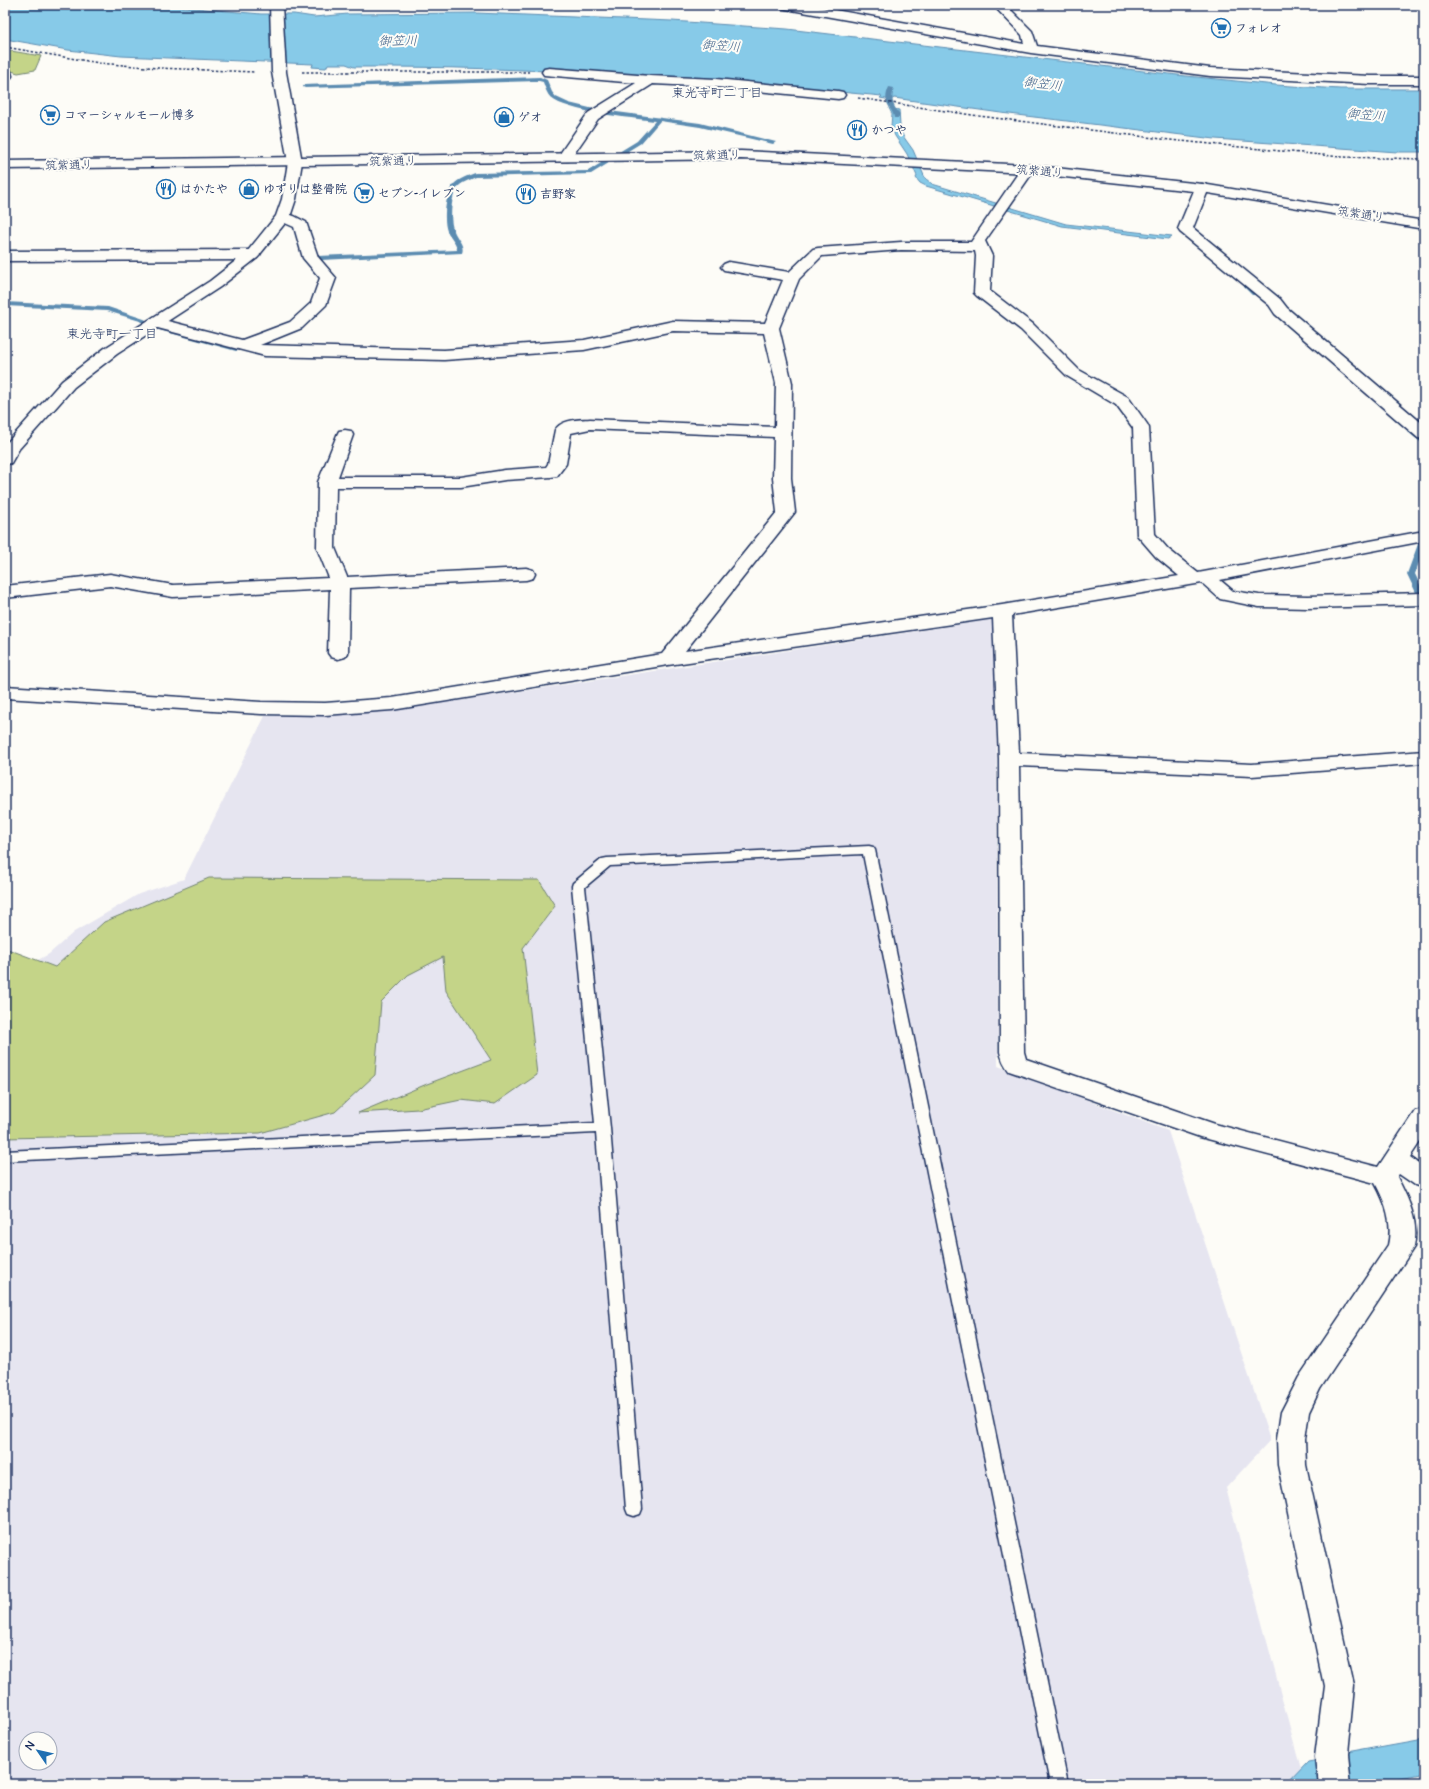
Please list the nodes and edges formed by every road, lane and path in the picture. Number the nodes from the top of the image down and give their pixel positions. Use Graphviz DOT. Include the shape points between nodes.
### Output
graph roads {
  1 [pos="276,5"];
  2 [pos="786,5"];
  3 [pos="999,5"];
  4 [pos="5,47"];
  5 [pos="1031,49"];
  6 [pos="5,72"];
  7 [pos="279,72"];
  8 [pos="550,72"];
  9 [pos="5,76"];
  10 [pos="650,80"];
  11 [pos="1424,80"];
  12 [pos="838,95"];
  13 [pos="564,158"];
  14 [pos="1424,159"];
  15 [pos="295,162"];
  16 [pos="5,165"];
  17 [pos="1028,170"];
  18 [pos="1202,188"];
  19 [pos="283,217"];
  20 [pos="1424,225"];
  21 [pos="981,247"];
  22 [pos="252,255"];
  23 [pos="5,256"];
  24 [pos="728,267"];
  25 [pos="792,277"];
  26 [pos="156,323"];
  27 [pos="771,328"];
  28 [pos="245,345"];
  29 [pos="783,432"];
  30 [pos="1424,434"];
  31 [pos="345,435"];
  32 [pos="7,451"];
  33 [pos="327,482"];
  34 [pos="1424,536"];
  35 [pos="526,574"];
  36 [pos="1200,578"];
  37 [pos="340,583"];
  38 [pos="5,592"];
  39 [pos="1424,599"];
  40 [pos="1002,611"];
  41 [pos="338,653"];
  42 [pos="668,659"];
  43 [pos="5,692"];
  44 [pos="1424,757"];
  45 [pos="1009,759"];
  46 [pos="1424,1117"];
  47 [pos="603,1128"];
  48 [pos="5,1156"];
  49 [pos="1389,1168"];
  50 [pos="1424,1179"];
  51 [pos="634,1509"];
  52 [pos="1333,1770"];
  53 [pos="1059,1784"];
  1 -- 7 [label="street"];
  2 -- 5 [label="street"];
  3 -- 5 [label="street" via="1028,34"];
  4 -- 7 [label="path" via="99,63 158,68"];
  5 -- 11 [label="street" via="1210,72 1370,80"];
  6 -- 9 [label="street"];
  7 -- 8 [label="path"];
  7 -- 15 [label="street"];
  8 -- 10 [label="street"];
  10 -- 12 [label="street" via="716,83"];
  10 -- 13 [label="street" via="593,116"];
  12 -- 14 [label="path" via="1170,140 1342,158"];
  13 -- 15 [label="street, 筑紫通り"];
  13 -- 17 [label="street, 筑紫通り" via="741,155"];
  15 -- 16 [label="street, 筑紫通り"];
  15 -- 19 [label="street" via="289,199"];
  17 -- 18 [label="street, 筑紫通り"];
  17 -- 21 [label="street" via="978,241"];
  18 -- 20 [label="street, 筑紫通り"];
  18 -- 30 [label="street" via="1185,229 1275,302 1281,311"];
  19 -- 22 [label="street"];
  19 -- 28 [label="street" via="301,225 311,258 328,278 318,305 296,325"];
  21 -- 25 [label="street" via="901,246 818,252"];
  21 -- 36 [label="street" via="984,256 982,293 1027,327 1073,373 1122,401 1141,428 1146,535 1162,553"];
  22 -- 23 [label="street"];
  22 -- 26 [label="street" via="215,284"];
  24 -- 25 [label="street"];
  25 -- 27 [label="street"];
  26 -- 28 [label="street"];
  26 -- 32 [label="street" via="111,351 68,384"];
  27 -- 28 [label="street" via="673,326 584,345 444,356 265,350"];
  27 -- 29 [label="street" via="784,383"];
  29 -- 33 [label="street" via="590,424 571,426 563,430 557,464 551,472 505,475 461,482"];
  29 -- 42 [label="street" via="782,478 786,512"];
  31 -- 33 [label="street"];
  33 -- 37 [label="street" via="326,548"];
  34 -- 36 [label="street"];
  35 -- 37 [label="street"];
  36 -- 39 [label="street" via="1227,595 1259,601"];
  36 -- 40 [label="street"];
  37 -- 38 [label="street" via="173,592 110,580"];
  37 -- 41 [label="street"];
  40 -- 42 [label="street"];
  40 -- 45 [label="street"];
  42 -- 43 [label="street" via="392,704 325,709"];
  44 -- 45 [label="street" via="1252,770"];
  45 -- 49 [label="street" via="1012,1052 1017,1066 1209,1131"];
  46 -- 49 [label="street"];
  47 -- 48 [label="lane"];
  47 -- 51 [label="lane"];
  47 -- 53 [label="lane" via="578,886 607,862 869,850"];
  49 -- 50 [label="street"];
  49 -- 52 [label="street" via="1403,1223 1404,1236 1401,1247 1309,1384 1294,1412 1291,1439 1292,1466 1339,1686"];
}
